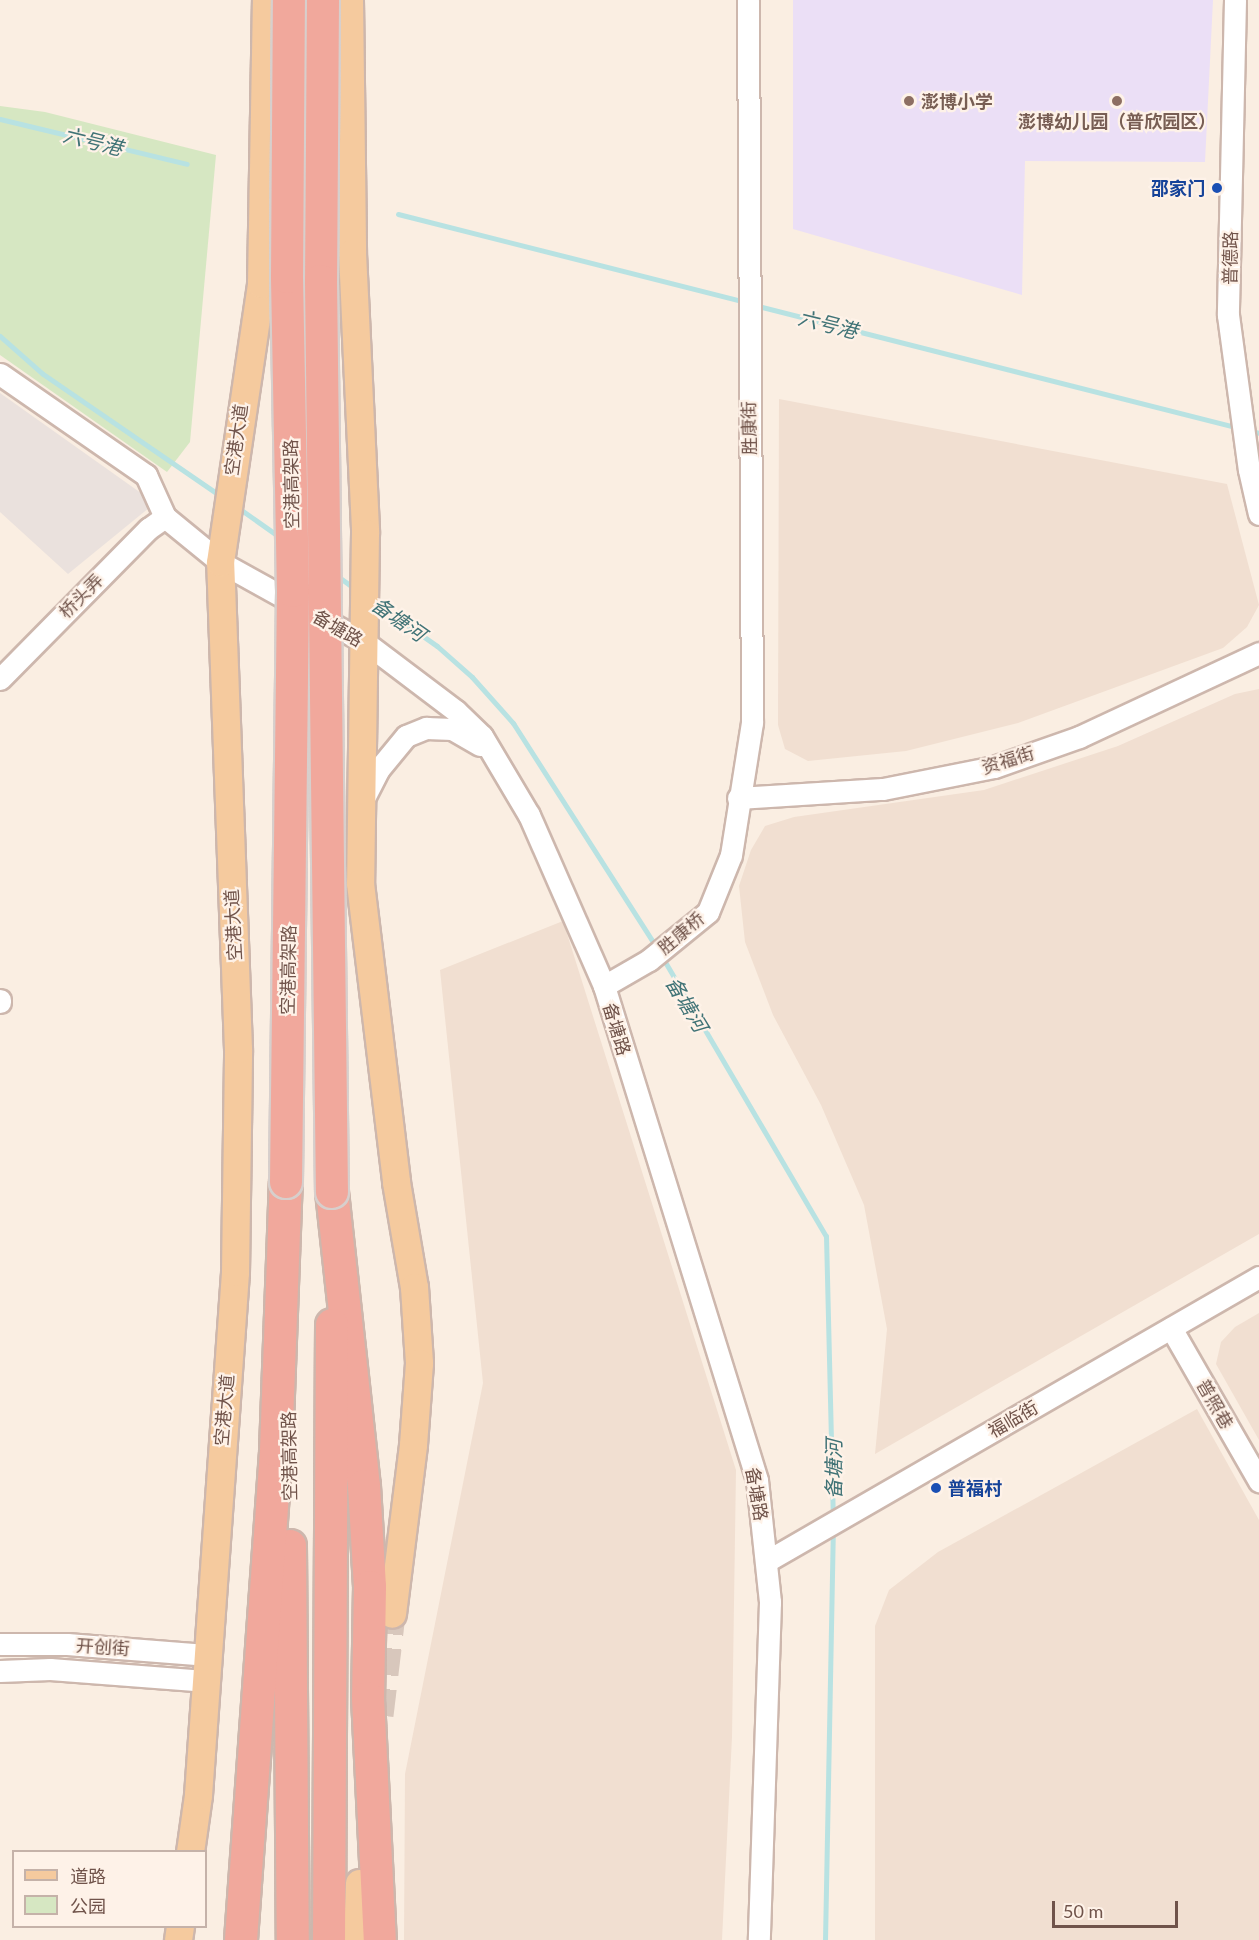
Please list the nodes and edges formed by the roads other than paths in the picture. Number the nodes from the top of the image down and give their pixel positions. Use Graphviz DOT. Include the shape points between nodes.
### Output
graph roads {
  1 [pos="266,0"];
  2 [pos="289,0"];
  3 [pos="323,0"];
  4 [pos="349,0"];
  5 [pos="748,0"];
  6 [pos="1235,0"];
  7 [pos="0,374"];
  8 [pos="1259,514"];
  9 [pos="165,518"];
  10 [pos="220,562"];
  11 [pos="365,630"];
  12 [pos="1259,653"];
  13 [pos="0,679"];
  14 [pos="500,763"];
  15 [pos="738,798"];
  16 [pos="362,804"];
  17 [pos="730,855"];
  18 [pos="604,986"];
  19 [pos="286,1182"];
  20 [pos="332,1192"];
  21 [pos="1259,1277"];
  22 [pos="1171,1328"];
  23 [pos="1259,1480"];
  24 [pos="767,1561"];
  25 [pos="392,1614"];
  26 [pos="0,1644"];
  27 [pos="206,1668"];
  28 [pos="0,1671"];
  29 [pos="190,1850"];
  30 [pos="359,1883"];
  31 [pos="241,1940"];
  32 [pos="293,1940"];
  33 [pos="329,1940"];
  34 [pos="357,1940"];
  35 [pos="380,1940"];
  36 [pos="759,1940"];
  1 -- 10 [label="main road, 空港大道" via="261,284"];
  2 -- 19 [label="highway, 空港高架路, bridge" via="287,277 293,591"];
  3 -- 20 [label="highway, 空港高架路, bridge" via="321,281"];
  4 -- 11 [label="main road" via="352,253 365,533"];
  5 -- 15 [label="street, 胜康街" via="752,723"];
  6 -- 8 [label="street, 普德路" via="1228,315 1249,470"];
  7 -- 9 [label="street, 备塘路" via="146,476"];
  9 -- 10 [label="street, 备塘路"];
  9 -- 13 [label="street, 桥头弄" via="148,529"];
  10 -- 11 [label="street, 备塘路"];
  10 -- 27 [label="main road, 空港大道" via="238,1049 235,1272"];
  11 -- 14 [label="street, 备塘路" via="482,736"];
  11 -- 16 [label="main road"];
  12 -- 15 [label="street, 资福街" via="1079,737 994,767 883,789"];
  14 -- 16 [label="street" via="479,744 453,729 426,728 406,736 390,752"];
  14 -- 18 [label="street, 备塘路" via="529,815"];
  15 -- 17 [label="street, 胜康街"];
  16 -- 25 [label="main road" via="360,883 396,1182 414,1287 419,1363"];
  17 -- 18 [label="street, 胜康桥" via="708,912 649,960"];
  18 -- 24 [label="street, 备塘路" via="757,1480"];
  19 -- 31 [label="highway" via="276,1450"];
  19 -- 32 [label="highway, 空港高架路"];
  20 -- 33 [label="highway, 空港高架路"];
  20 -- 35 [label="highway" via="364,1486 370,1587 368,1698"];
  21 -- 22 [label="street, 福临街"];
  22 -- 23 [label="street, 普照巷"];
  22 -- 24 [label="street, 福临街"];
  24 -- 36 [label="street, 备塘路" via="770,1602"];
  26 -- 27 [label="street, 开创街" via="67,1644"];
  27 -- 28 [label="street, 开创街"];
  27 -- 29 [label="main road, 空港大道"];
  30 -- 34 [label="main road"];
}
